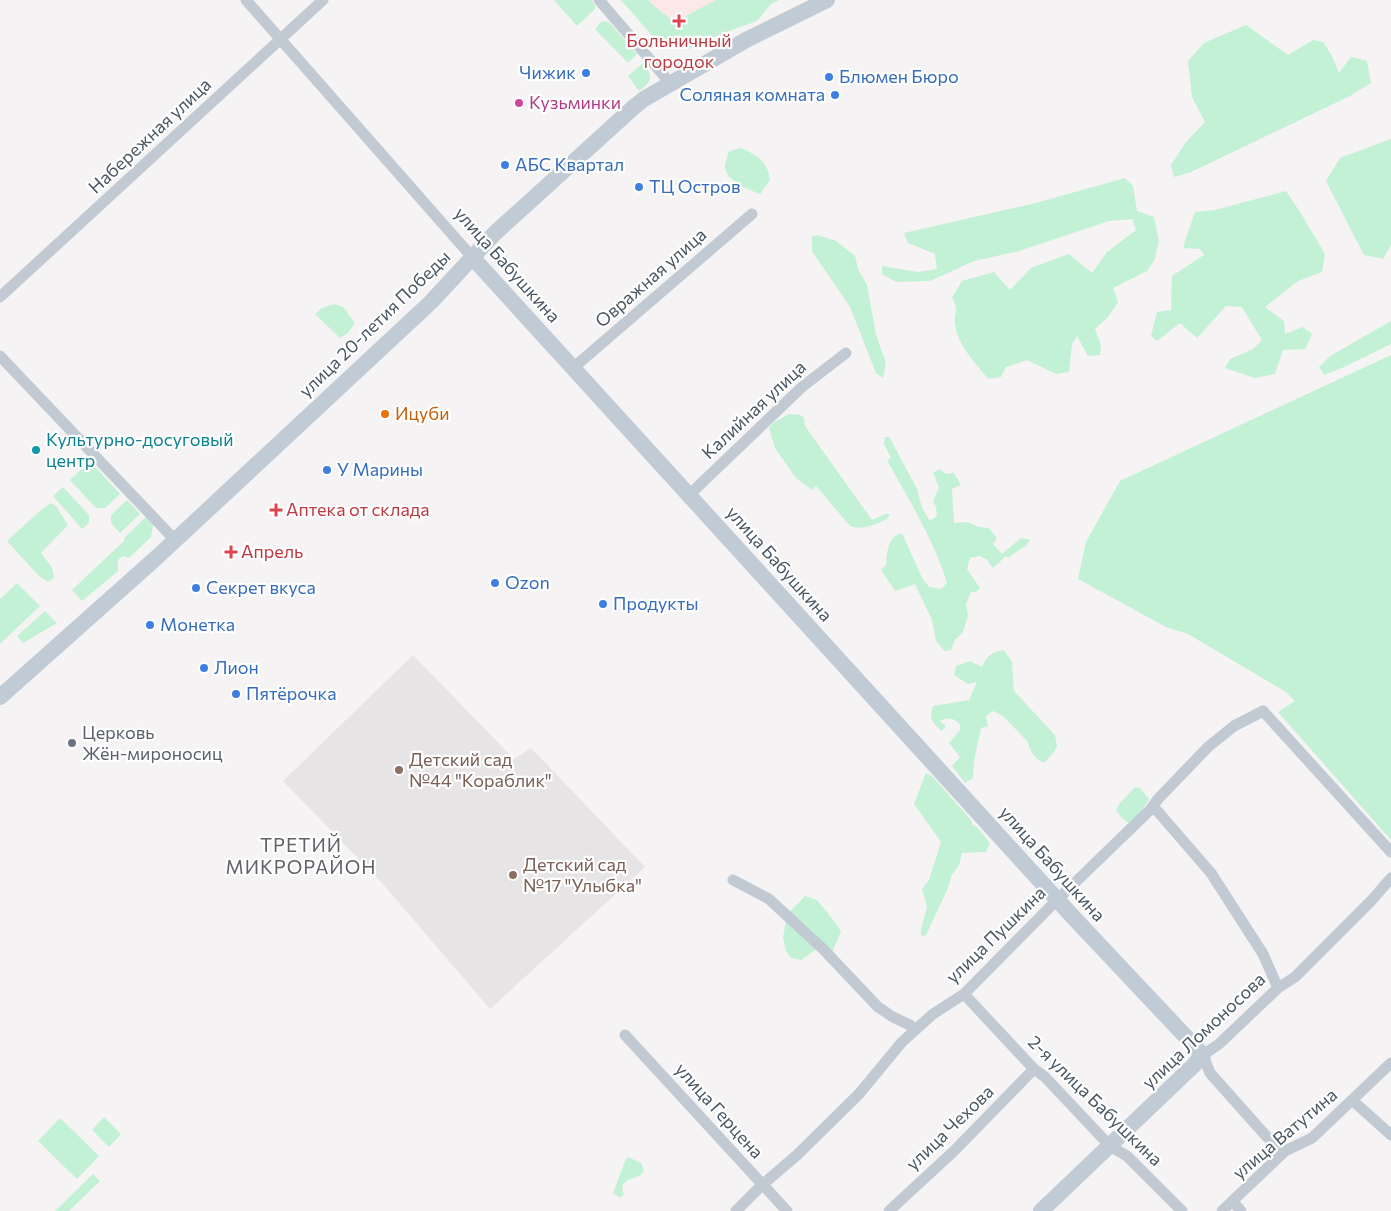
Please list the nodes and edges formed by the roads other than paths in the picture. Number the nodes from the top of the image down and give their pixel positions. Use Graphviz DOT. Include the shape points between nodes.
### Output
graph roads {
  1 [pos="246,0"];
  2 [pos="323,0"];
  3 [pos="599,0"];
  4 [pos="827,0"];
  5 [pos="282,38"];
  6 [pos="671,84"];
  7 [pos="752,214"];
  8 [pos="472,257"];
  9 [pos="0,297"];
  10 [pos="846,353"];
  11 [pos="0,356"];
  12 [pos="573,368"];
  13 [pos="689,495"];
  14 [pos="175,540"];
  15 [pos="0,696"];
  16 [pos="1153,806"];
  17 [pos="1391,852"];
  18 [pos="1391,878"];
  19 [pos="733,880"];
  20 [pos="1057,900"];
  21 [pos="1278,988"];
  22 [pos="964,994"];
  23 [pos="910,1025"];
  24 [pos="625,1034"];
  25 [pos="1203,1055"];
  26 [pos="1391,1062"];
  27 [pos="1034,1069"];
  28 [pos="1352,1100"];
  29 [pos="1391,1135"];
  30 [pos="1110,1146"];
  31 [pos="1285,1151"];
  32 [pos="762,1185"];
  33 [pos="1232,1201"];
  34 [pos="736,1211"];
  35 [pos="787,1211"];
  36 [pos="889,1211"];
  37 [pos="1041,1211"];
  38 [pos="1182,1211"];
  39 [pos="1222,1211"];
  40 [pos="1241,1211"];
  1 -- 5 [label="street, улица Бабушкина"];
  2 -- 5 [label="street, Набережная улица"];
  3 -- 6 [label="street"];
  4 -- 6 [label="street, улица 20-летия Победы" via="746,40"];
  5 -- 8 [label="street, улица Бабушкина"];
  5 -- 9 [label="street, Набережная улица"];
  6 -- 8 [label="street, улица 20-летия Победы" via="634,107"];
  7 -- 12 [label="street, Овражная улица"];
  8 -- 12 [label="street, улица Бабушкина"];
  8 -- 14 [label="street, улица 20-летия Победы" via="431,302"];
  10 -- 13 [label="street, Калийная улица" via="802,387"];
  11 -- 14 [label="street"];
  12 -- 13 [label="street, улица Бабушкина"];
  13 -- 20 [label="street, улица Бабушкина"];
  14 -- 15 [label="street, улица 20-летия Победы"];
  16 -- 17 [label="street, улица Пушкина" via="1208,747 1234,726 1263,711"];
  16 -- 20 [label="street, улица Пушкина"];
  16 -- 21 [label="street" via="1210,873 1263,954"];
  18 -- 21 [label="street, улица Ломоносова" via="1295,977"];
  19 -- 23 [label="street" via="769,899 878,1007"];
  20 -- 22 [label="street, улица Пушкина"];
  20 -- 25 [label="street, улица Бабушкина"];
  21 -- 25 [label="street, улица Ломоносова"];
  22 -- 27 [label="street, 2-я улица Бабушкина"];
  22 -- 32 [label="street, улица Пушкина" via="934,1014 902,1042 859,1094"];
  24 -- 32 [label="street, улица Герцена"];
  25 -- 30 [label="street, улица Ломоносова"];
  25 -- 31 [label="street, улица Бабушкина" via="1210,1073 1267,1137"];
  26 -- 28 [label="street, улица Ватутина"];
  27 -- 30 [label="street, 2-я улица Бабушкина"];
  27 -- 36 [label="street, улица Чехова" via="954,1151"];
  28 -- 29 [label="street"];
  28 -- 31 [label="street, улица Ватутина" via="1312,1138"];
  30 -- 37 [label="street, улица Ломоносова"];
  30 -- 38 [label="street, 2-я улица Бабушкина" via="1127,1156"];
  31 -- 33 [label="street, улица Ватутина"];
  32 -- 34 [label="street, улица Пушкина"];
  32 -- 35 [label="street, улица Герцена"];
  33 -- 39 [label="street, улица Ватутина"];
  33 -- 40 [label="street"];
}
